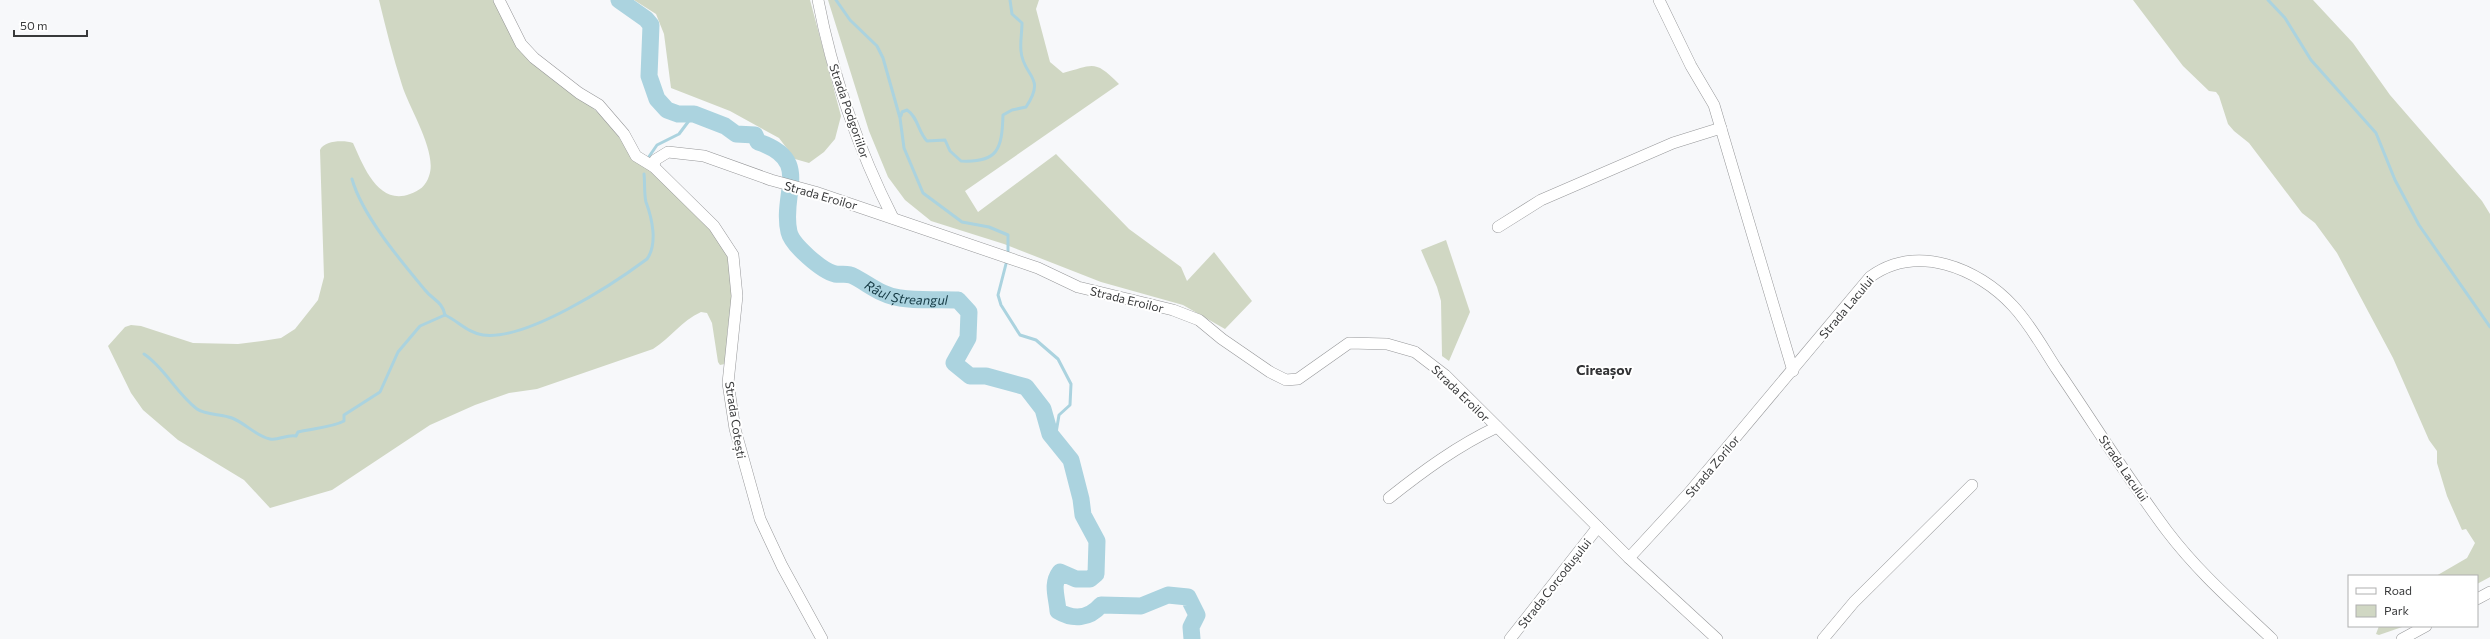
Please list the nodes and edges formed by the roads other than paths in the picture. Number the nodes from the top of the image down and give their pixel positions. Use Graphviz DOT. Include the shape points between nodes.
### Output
graph roads {
  1 [pos="499,0"];
  2 [pos="818,0"];
  3 [pos="1659,0"];
  4 [pos="1721,128"];
  5 [pos="654,167"];
  6 [pos="894,218"];
  7 [pos="1498,227"];
  8 [pos="1793,371"];
  9 [pos="1496,428"];
  10 [pos="1972,485"];
  11 [pos="1389,498"];
  12 [pos="1598,527"];
  13 [pos="1629,558"];
  14 [pos="2490,592"];
  15 [pos="2478,598"];
  16 [pos="2424,627"];
  17 [pos="822,639"];
  18 [pos="1510,639"];
  19 [pos="1717,639"];
  20 [pos="1823,639"];
  21 [pos="2272,639"];
  22 [pos="2402,639"];
  1 -- 5 [label="street" via="521,44 534,58 599,105 624,134 636,156"];
  2 -- 6 [label="street, Strada Podgoriilor" via="827,43 866,160"];
  3 -- 4 [label="street" via="1691,66 1714,105"];
  4 -- 7 [label="street" via="1673,143 1541,200"];
  4 -- 8 [label="street"];
  5 -- 6 [label="street, Strada Eroilor" via="655,160 668,152 704,156 786,185"];
  5 -- 17 [label="street, Strada Cotești" via="714,226 734,255 737,296 728,383 735,429 760,519 782,566"];
  6 -- 9 [label="street, Strada Eroilor" via="1014,259 1078,287 1173,310 1199,320 1270,372 1286,380 1298,379 1349,343 1387,344 1415,352 1445,375"];
  8 -- 13 [label="street, Strada Zorilor" via="1688,494"];
  8 -- 21 [label="street, Strada Lacului" via="1870,277 1882,268 1902,262 1934,262 1956,265 1976,276 2014,306 2158,517 2201,573"];
  9 -- 11 [label="street" via="1426,468"];
  9 -- 12 [label="street, Strada Eroilor"];
  10 -- 20 [label="street" via="1854,602"];
  12 -- 13 [label="street, Strada Eroilor"];
  12 -- 18 [label="street, Strada Corcodușului"];
  13 -- 19 [label="street, Strada Eroilor"];
  14 -- 15 [label="street"];
  16 -- 22 [label="street"];
}
